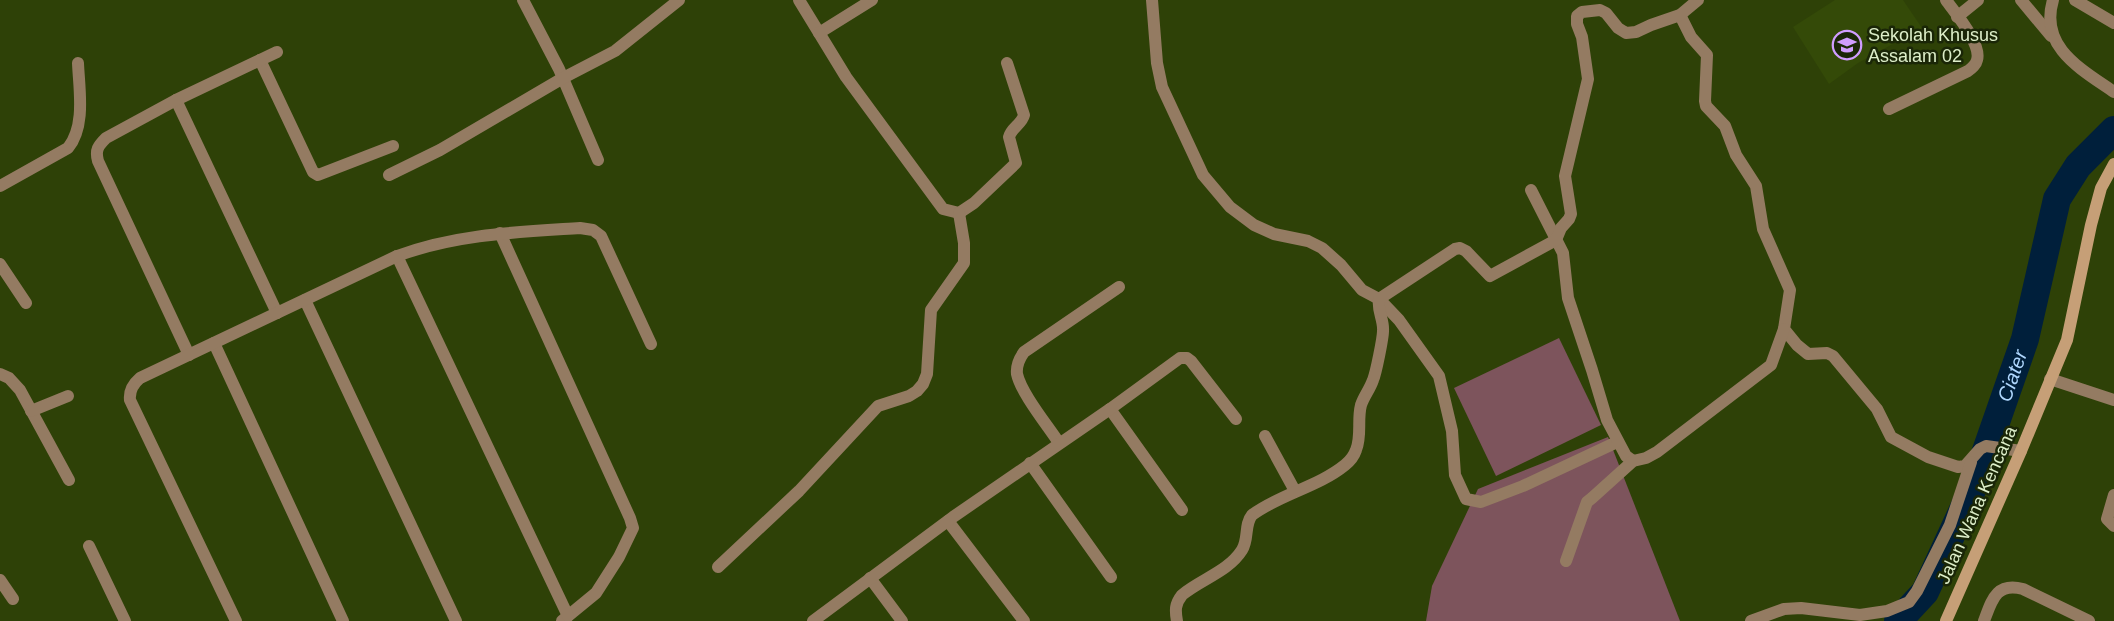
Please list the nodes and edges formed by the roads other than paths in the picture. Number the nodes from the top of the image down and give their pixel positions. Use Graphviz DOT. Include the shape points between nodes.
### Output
graph roads {
  1 [pos="524,0"];
  2 [pos="679,0"];
  3 [pos="799,0"];
  4 [pos="872,0"];
  5 [pos="1152,0"];
  6 [pos="1698,0"];
  7 [pos="1946,0"];
  8 [pos="1978,0"];
  9 [pos="2021,0"];
  10 [pos="2053,0"];
  11 [pos="2075,0"];
  12 [pos="1680,15"];
  13 [pos="1957,17"];
  14 [pos="2114,23"];
  15 [pos="819,33"];
  16 [pos="2054,39"];
  17 [pos="276,52"];
  18 [pos="260,60"];
  19 [pos="78,63"];
  20 [pos="1007,63"];
  21 [pos="563,78"];
  22 [pos="2114,92"];
  23 [pos="176,100"];
  24 [pos="1889,109"];
  25 [pos="393,146"];
  26 [pos="598,160"];
  27 [pos="2114,164"];
  28 [pos="389,175"];
  29 [pos="0,186"];
  30 [pos="1531,190"];
  31 [pos="959,213"];
  32 [pos="500,233"];
  33 [pos="1556,240"];
  34 [pos="397,256"];
  35 [pos="0,264"];
  36 [pos="1119,287"];
  37 [pos="1379,299"];
  38 [pos="305,300"];
  39 [pos="26,303"];
  40 [pos="277,313"];
  41 [pos="1784,329"];
  42 [pos="214,343"];
  43 [pos="651,344"];
  44 [pos="189,355"];
  45 [pos="0,374"];
  46 [pos="2050,379"];
  47 [pos="68,396"];
  48 [pos="2114,400"];
  49 [pos="1110,409"];
  50 [pos="31,411"];
  51 [pos="1236,419"];
  52 [pos="1265,436"];
  53 [pos="1617,442"];
  54 [pos="1059,443"];
  55 [pos="2017,451"];
  56 [pos="1633,461"];
  57 [pos="1971,462"];
  58 [pos="1030,463"];
  59 [pos="69,480"];
  60 [pos="1295,490"];
  61 [pos="2114,495"];
  62 [pos="1182,510"];
  63 [pos="948,520"];
  64 [pos="2114,526"];
  65 [pos="89,546"];
  66 [pos="1566,561"];
  67 [pos="718,567"];
  68 [pos="1111,577"];
  69 [pos="870,578"];
  70 [pos="0,580"];
  71 [pos="13,599"];
  72 [pos="565,619"];
  73 [pos="125,621"];
  74 [pos="237,621"];
  75 [pos="343,621"];
  76 [pos="456,621"];
  77 [pos="813,621"];
  78 [pos="902,621"];
  79 [pos="1024,621"];
  80 [pos="1177,621"];
  81 [pos="1751,621"];
  82 [pos="1946,621"];
  83 [pos="1984,621"];
  84 [pos="2089,621"];
  1 -- 21 [label="street"];
  2 -- 21 [label="street" via="615,51"];
  3 -- 15 [label="street"];
  4 -- 15 [label="street"];
  5 -- 37 [label="street" via="1162,87 1203,175 1230,207 1254,225 1323,248 1366,293"];
  6 -- 12 [label="street"];
  7 -- 13 [label="street"];
  8 -- 13 [label="street"];
  9 -- 16 [label="street"];
  10 -- 16 [label="street" via="2050,24"];
  11 -- 14 [label="street"];
  12 -- 33 [label="street" via="1626,33 1600,10 1577,16 1588,79 1565,176 1571,214"];
  12 -- 41 [label="street" via="1690,37 1707,55 1706,106 1725,126 1736,155 1756,186 1763,229 1790,290"];
  13 -- 24 [label="street" via="1978,50 1974,66"];
  15 -- 31 [label="street" via="846,77 943,209"];
  16 -- 22 [label="street" via="2073,64"];
  17 -- 18 [label="street"];
  18 -- 23 [label="street"];
  18 -- 25 [label="street" via="318,175"];
  19 -- 29 [label="street" via="80,112 72,142 68,148"];
  20 -- 31 [label="street" via="1024,115 1009,134 1016,163"];
  21 -- 26 [label="street"];
  21 -- 28 [label="street"];
  23 -- 40 [label="street"];
  23 -- 44 [label="street" via="106,138 96,152"];
  27 -- 46 [label="street, Jalan Wana Kencana" via="2101,188 2067,340"];
  30 -- 33 [label="street"];
  31 -- 67 [label="street" via="964,263 931,310 923,384 909,396 878,406 799,491"];
  32 -- 34 [label="street" via="456,239"];
  32 -- 43 [label="street" via="593,230 601,236"];
  32 -- 72 [label="street" via="633,528 596,592"];
  33 -- 37 [label="street" via="1490,276 1466,251 1455,249"];
  33 -- 53 [label="street" via="1563,253 1568,298"];
  34 -- 38 [label="street"];
  34 -- 72 [label="street"];
  35 -- 39 [label="street"];
  36 -- 54 [label="street" via="1018,360 1020,384"];
  37 -- 53 [label="street" via="1400,320 1439,376 1452,431 1455,475 1466,499 1481,502 1513,490"];
  37 -- 60 [label="street" via="1383,333 1374,380 1360,409 1357,450 1345,465"];
  38 -- 40 [label="street"];
  38 -- 76 [label="street"];
  40 -- 42 [label="street"];
  41 -- 56 [label="street" via="1771,365 1657,452"];
  41 -- 57 [label="street" via="1808,354 1827,353 1836,359 1877,409 1891,437 1928,458 1958,467"];
  42 -- 44 [label="street"];
  42 -- 75 [label="street"];
  44 -- 74 [label="street" via="140,378 133,385 130,400"];
  45 -- 50 [label="street" via="16,383"];
  46 -- 48 [label="street"];
  46 -- 55 [label="street, Jalan Wana Kencana"];
  47 -- 50 [label="street"];
  49 -- 51 [label="street" via="1180,358 1186,358"];
  49 -- 54 [label="street"];
  49 -- 62 [label="street"];
  50 -- 59 [label="street"];
  52 -- 60 [label="street"];
  53 -- 56 [label="street"];
  54 -- 58 [label="street"];
  55 -- 57 [label="street" via="1986,446"];
  55 -- 82 [label="street, Jalan Wana Kencana"];
  56 -- 66 [label="street" via="1587,502"];
  57 -- 81 [label="street" via="1950,525 1909,602 1887,612 1860,615 1784,609"];
  58 -- 63 [label="street"];
  58 -- 68 [label="street"];
  60 -- 80 [label="street" via="1252,515 1247,521 1244,548 1233,562 1182,595 1177,601"];
  61 -- 64 [label="street" via="2107,519"];
  63 -- 69 [label="street"];
  63 -- 79 [label="street"];
  65 -- 73 [label="street"];
  69 -- 77 [label="street"];
  69 -- 78 [label="street"];
  70 -- 71 [label="street"];
  83 -- 84 [label="street" via="1993,598 2013,587"];
}
